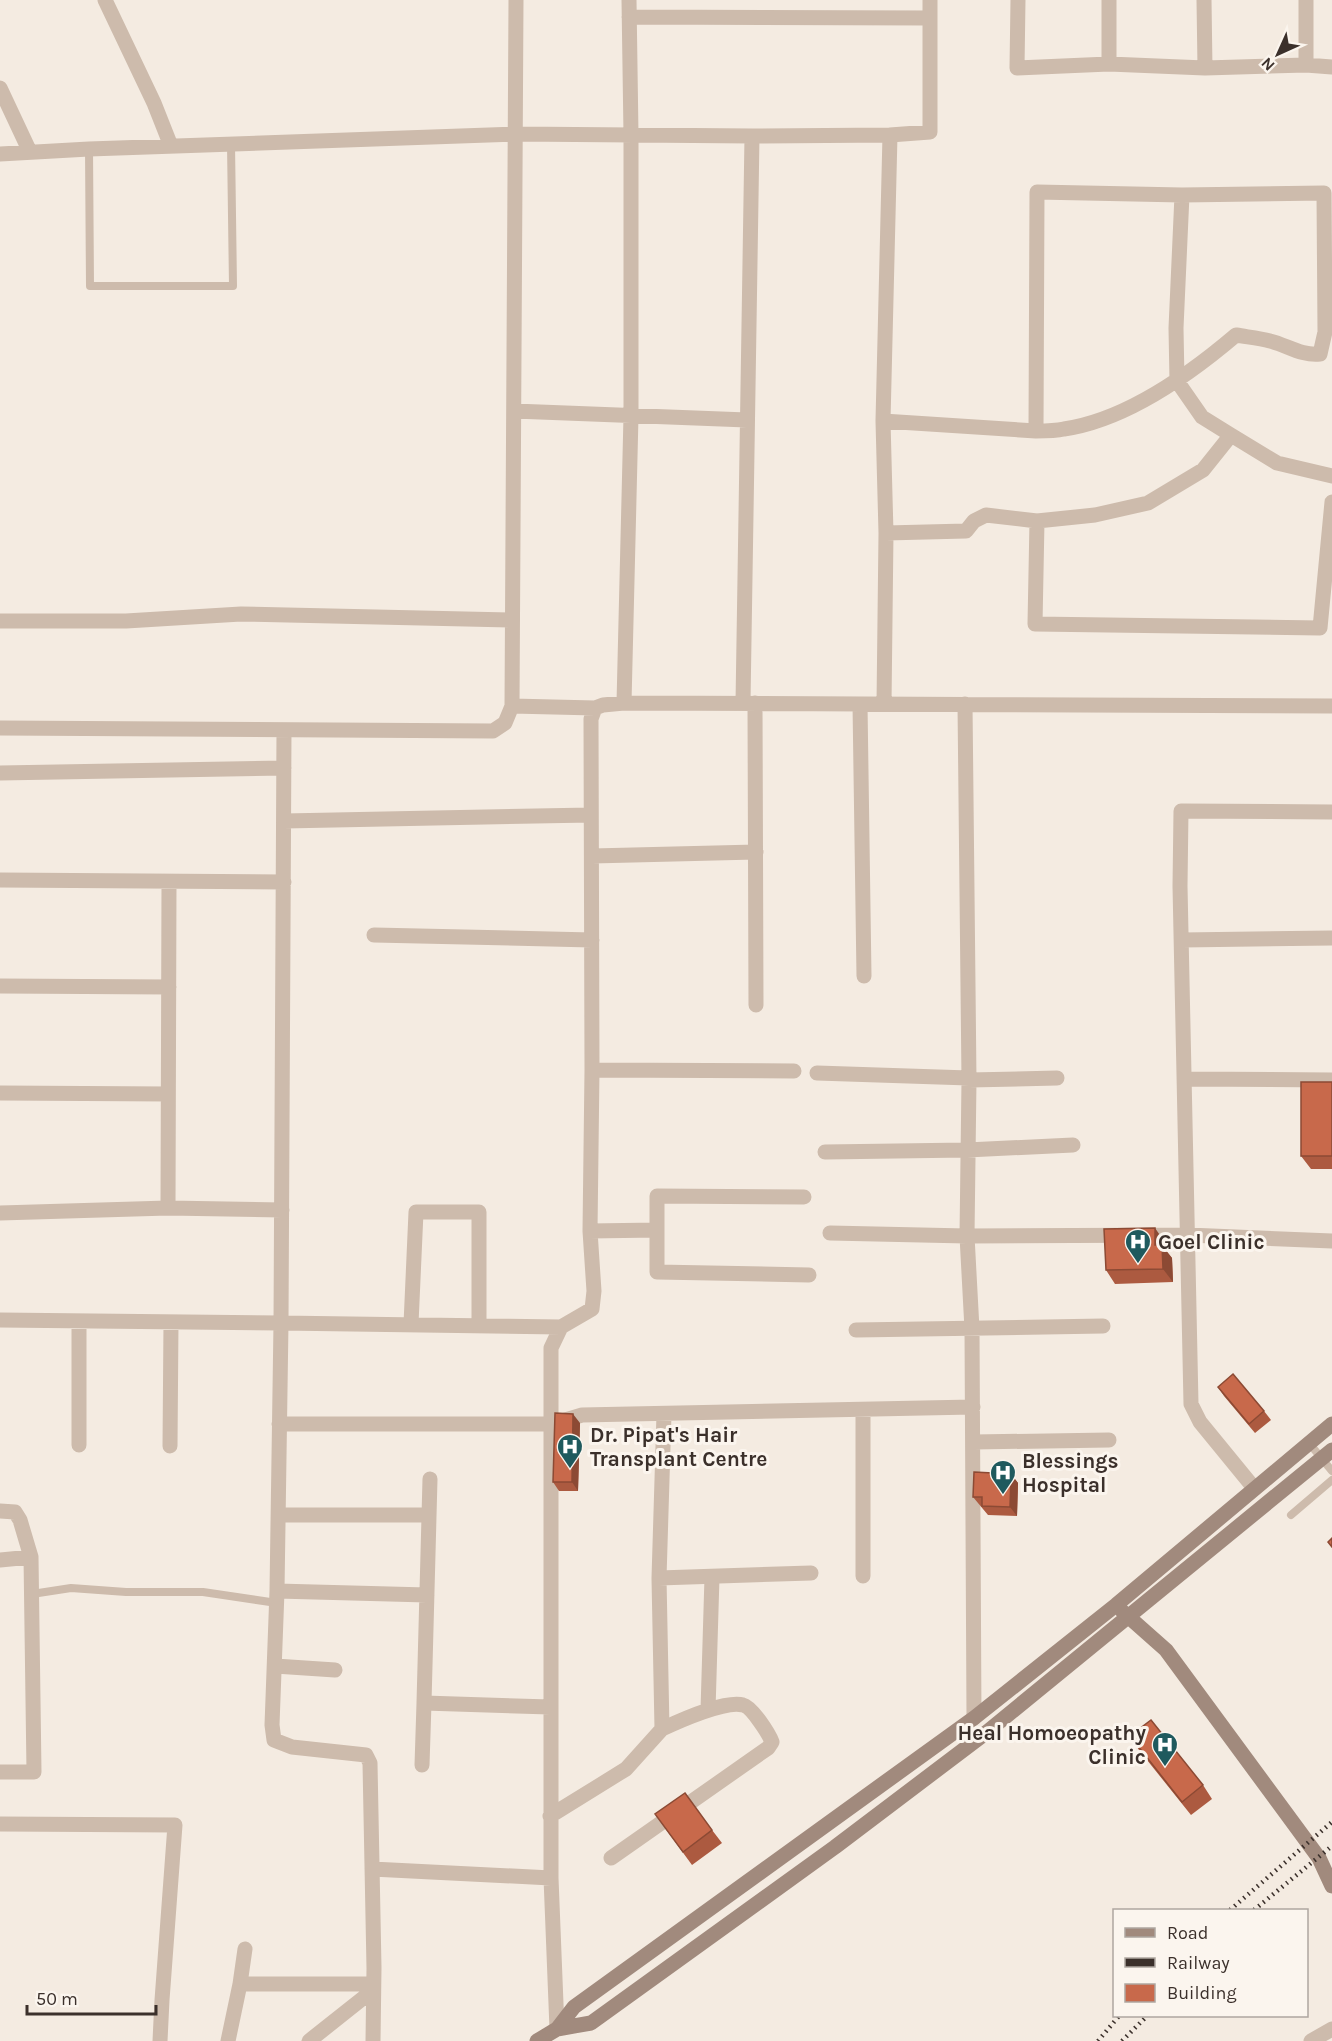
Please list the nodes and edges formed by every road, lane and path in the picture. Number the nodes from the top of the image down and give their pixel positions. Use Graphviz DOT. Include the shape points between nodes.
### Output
graph roads {
  1 [pos="105,0"];
  2 [pos="516,0"];
  3 [pos="629,0"];
  4 [pos="930,0"];
  5 [pos="1018,0"];
  6 [pos="1109,0"];
  7 [pos="1204,0"];
  8 [pos="1306,0"];
  9 [pos="629,17"];
  10 [pos="930,18"];
  11 [pos="1109,64"];
  12 [pos="1306,65"];
  13 [pos="1332,67"];
  14 [pos="1205,68"];
  15 [pos="0,88"];
  16 [pos="516,134"];
  17 [pos="631,135"];
  18 [pos="890,135"];
  19 [pos="752,136"];
  20 [pos="231,144"];
  21 [pos="171,146"];
  22 [pos="89,149"];
  23 [pos="30,152"];
  24 [pos="0,154"];
  25 [pos="1328,194"];
  26 [pos="1182,195"];
  27 [pos="1177,381"];
  28 [pos="514,411"];
  29 [pos="631,416"];
  30 [pos="747,420"];
  31 [pos="883,421"];
  32 [pos="1036,431"];
  33 [pos="1231,435"];
  34 [pos="1332,476"];
  35 [pos="1332,502"];
  36 [pos="1037,521"];
  37 [pos="886,533"];
  38 [pos="512,620"];
  39 [pos="0,621"];
  40 [pos="624,703"];
  41 [pos="749,703"];
  42 [pos="860,704"];
  43 [pos="884,704"];
  44 [pos="965,705"];
  45 [pos="512,706"];
  46 [pos="1332,706"];
  47 [pos="594,708"];
  48 [pos="0,728"];
  49 [pos="284,730"];
  50 [pos="284,768"];
  51 [pos="0,773"];
  52 [pos="1332,812"];
  53 [pos="591,815"];
  54 [pos="284,821"];
  55 [pos="756,852"];
  56 [pos="592,856"];
  57 [pos="0,880"];
  58 [pos="169,882"];
  59 [pos="284,882"];
  60 [pos="374,935"];
  61 [pos="1332,938"];
  62 [pos="592,940"];
  63 [pos="1182,940"];
  64 [pos="864,976"];
  65 [pos="0,986"];
  66 [pos="169,987"];
  67 [pos="756,1005"];
  68 [pos="592,1071"];
  69 [pos="794,1071"];
  70 [pos="818,1073"];
  71 [pos="1057,1078"];
  72 [pos="1185,1079"];
  73 [pos="969,1080"];
  74 [pos="1332,1080"];
  75 [pos="0,1093"];
  76 [pos="168,1094"];
  77 [pos="1073,1145"];
  78 [pos="967,1150"];
  79 [pos="825,1152"];
  80 [pos="804,1197"];
  81 [pos="168,1208"];
  82 [pos="282,1210"];
  83 [pos="0,1213"];
  84 [pos="657,1230"];
  85 [pos="590,1231"];
  86 [pos="830,1233"];
  87 [pos="1188,1235"];
  88 [pos="967,1236"];
  89 [pos="1332,1241"];
  90 [pos="809,1275"];
  91 [pos="0,1320"];
  92 [pos="79,1321"];
  93 [pos="171,1322"];
  94 [pos="281,1323"];
  95 [pos="411,1324"];
  96 [pos="479,1326"];
  97 [pos="1102,1326"];
  98 [pos="561,1327"];
  99 [pos="972,1329"];
  100 [pos="856,1330"];
  101 [pos="973,1407"];
  102 [pos="863,1410"];
  103 [pos="664,1414"];
  104 [pos="279,1424"];
  105 [pos="552,1424"];
  106 [pos="1332,1424"];
  107 [pos="1109,1440"];
  108 [pos="974,1442"];
  109 [pos="1310,1443"];
  110 [pos="79,1445"];
  111 [pos="170,1446"];
  112 [pos="1327,1454"];
  113 [pos="1332,1471"];
  114 [pos="430,1479"];
  115 [pos="1332,1480"];
  116 [pos="1254,1488"];
  117 [pos="0,1511"];
  118 [pos="279,1515"];
  119 [pos="429,1515"];
  120 [pos="1291,1515"];
  121 [pos="31,1557"];
  122 [pos="0,1560"];
  123 [pos="811,1573"];
  124 [pos="863,1575"];
  125 [pos="712,1576"];
  126 [pos="659,1578"];
  127 [pos="32,1594"];
  128 [pos="427,1595"];
  129 [pos="277,1597"];
  130 [pos="1116,1605"];
  131 [pos="1128,1616"];
  132 [pos="274,1666"];
  133 [pos="335,1670"];
  134 [pos="424,1703"];
  135 [pos="550,1707"];
  136 [pos="708,1710"];
  137 [pos="974,1718"];
  138 [pos="663,1729"];
  139 [pos="422,1765"];
  140 [pos="0,1773"];
  141 [pos="550,1816"];
  142 [pos="0,1824"];
  143 [pos="611,1858"];
  144 [pos="372,1869"];
  145 [pos="551,1878"];
  146 [pos="1332,1886"];
  147 [pos="245,1949"];
  148 [pos="240,1984"];
  149 [pos="372,1987"];
  150 [pos="557,2029"];
  151 [pos="1332,2029"];
  152 [pos="160,2041"];
  153 [pos="228,2041"];
  154 [pos="309,2041"];
  155 [pos="373,2041"];
  156 [pos="537,2041"];
  157 [pos="1311,2041"];
  1 -- 21 [label="street"];
  2 -- 16 [label="street"];
  3 -- 9 [label="street"];
  4 -- 10 [label="street"];
  5 -- 11 [label="street" via="1017,68"];
  6 -- 11 [label="street"];
  7 -- 14 [label="street"];
  8 -- 12 [label="street"];
  9 -- 10 [label="street"];
  9 -- 17 [label="street"];
  10 -- 18 [label="street" via="930,132"];
  11 -- 14 [label="street"];
  12 -- 13 [label="street"];
  12 -- 14 [label="street"];
  15 -- 23 [label="street"];
  16 -- 17 [label="street"];
  16 -- 20 [label="street"];
  16 -- 28 [label="street"];
  17 -- 19 [label="street"];
  17 -- 29 [label="street"];
  18 -- 19 [label="street"];
  18 -- 31 [label="street"];
  19 -- 30 [label="street"];
  20 -- 21 [label="street"];
  20 -- 22 [label="lane" via="233,286 90,286"];
  21 -- 22 [label="street"];
  22 -- 23 [label="street"];
  23 -- 24 [label="street"];
  25 -- 26 [label="street"];
  25 -- 27 [label="street" via="1325,332 1320,354 1236,335"];
  26 -- 27 [label="street"];
  26 -- 32 [label="street" via="1037,192"];
  27 -- 32 [label="street" via="1102,419 1064,429"];
  27 -- 33 [label="street" via="1202,417"];
  28 -- 29 [label="street"];
  28 -- 38 [label="street"];
  29 -- 30 [label="street"];
  29 -- 40 [label="street"];
  30 -- 41 [label="street"];
  31 -- 32 [label="street"];
  31 -- 37 [label="street"];
  33 -- 34 [label="street" via="1277,463"];
  33 -- 36 [label="street" via="1203,470 1148,503 1095,515"];
  35 -- 36 [label="street" via="1320,628 1035,624"];
  36 -- 37 [label="street" via="986,515 966,531"];
  37 -- 43 [label="street"];
  38 -- 39 [label="street" via="241,614 126,621"];
  38 -- 45 [label="street"];
  40 -- 41 [label="street"];
  40 -- 47 [label="street"];
  41 -- 42 [label="street"];
  41 -- 55 [label="street"];
  42 -- 43 [label="street"];
  42 -- 64 [label="street"];
  43 -- 44 [label="street"];
  44 -- 46 [label="street"];
  44 -- 73 [label="street"];
  45 -- 47 [label="street"];
  45 -- 49 [label="street" via="505,723 493,731"];
  47 -- 53 [label="street"];
  48 -- 49 [label="street"];
  49 -- 50 [label="street"];
  50 -- 51 [label="street"];
  50 -- 54 [label="street"];
  52 -- 63 [label="street" via="1181,811"];
  53 -- 54 [label="street"];
  53 -- 56 [label="street"];
  54 -- 59 [label="street"];
  55 -- 56 [label="street"];
  55 -- 67 [label="street"];
  56 -- 62 [label="street"];
  57 -- 58 [label="street"];
  58 -- 59 [label="street"];
  58 -- 66 [label="street"];
  59 -- 82 [label="street"];
  60 -- 62 [label="street"];
  61 -- 63 [label="street"];
  62 -- 68 [label="street"];
  63 -- 72 [label="street"];
  65 -- 66 [label="street"];
  66 -- 76 [label="street"];
  68 -- 69 [label="street"];
  68 -- 85 [label="street"];
  70 -- 73 [label="street"];
  71 -- 73 [label="street"];
  72 -- 74 [label="street"];
  72 -- 87 [label="street"];
  73 -- 78 [label="street"];
  75 -- 76 [label="street"];
  76 -- 81 [label="street"];
  77 -- 78 [label="street"];
  78 -- 79 [label="street"];
  78 -- 88 [label="street"];
  80 -- 84 [label="street" via="657,1196"];
  81 -- 82 [label="street"];
  81 -- 83 [label="street"];
  82 -- 94 [label="street"];
  84 -- 85 [label="street"];
  84 -- 90 [label="street" via="657,1272"];
  85 -- 98 [label="street" via="592,1308"];
  86 -- 88 [label="street"];
  87 -- 88 [label="street"];
  87 -- 89 [label="street"];
  87 -- 116 [label="street" via="1191,1404 1200,1422"];
  88 -- 99 [label="street"];
  91 -- 92 [label="street"];
  92 -- 93 [label="street"];
  92 -- 110 [label="street"];
  93 -- 94 [label="street"];
  93 -- 111 [label="street"];
  94 -- 95 [label="street"];
  94 -- 104 [label="street"];
  95 -- 96 [label="street"];
  95 -- 96 [label="street" via="416,1212 479,1212"];
  96 -- 98 [label="street"];
  97 -- 99 [label="street"];
  98 -- 105 [label="street" via="551,1348"];
  99 -- 100 [label="street"];
  99 -- 101 [label="street"];
  101 -- 102 [label="street"];
  101 -- 108 [label="street"];
  102 -- 103 [label="street"];
  102 -- 124 [label="street"];
  103 -- 105 [label="street" via="582,1414"];
  103 -- 126 [label="street"];
  104 -- 105 [label="street"];
  104 -- 118 [label="street"];
  105 -- 135 [label="street"];
  106 -- 109 [label="street"];
  107 -- 108 [label="street"];
  108 -- 137 [label="street"];
  109 -- 112 [label="lane"];
  109 -- 116 [label="street"];
  112 -- 113 [label="lane"];
  112 -- 131 [label="street"];
  114 -- 119 [label="street"];
  115 -- 120 [label="lane"];
  116 -- 130 [label="street"];
  117 -- 121 [label="street" via="15,1512"];
  118 -- 119 [label="street"];
  118 -- 129 [label="street"];
  119 -- 128 [label="street"];
  121 -- 122 [label="street"];
  121 -- 127 [label="street"];
  123 -- 125 [label="street"];
  125 -- 126 [label="street"];
  125 -- 136 [label="street"];
  126 -- 138 [label="street"];
  127 -- 129 [label="lane" via="71,1588"];
  127 -- 140 [label="street" via="34,1772"];
  128 -- 129 [label="street"];
  128 -- 134 [label="street"];
  129 -- 132 [label="street"];
  130 -- 131 [label="street"];
  130 -- 137 [label="street"];
  131 -- 146 [label="street" via="1166,1650 1318,1858"];
  131 -- 150 [label="street" via="987,1732 835,1847 591,2023"];
  132 -- 133 [label="street"];
  132 -- 144 [label="street" via="274,1740 292,1746 366,1755 370,1763"];
  134 -- 135 [label="street"];
  134 -- 139 [label="street"];
  135 -- 141 [label="street"];
  136 -- 138 [label="street"];
  136 -- 143 [label="street" via="743,1705 772,1742"];
  137 -- 150 [label="street" via="574,2007"];
  138 -- 141 [label="street" via="626,1769"];
  141 -- 145 [label="street"];
  142 -- 152 [label="street" via="175,1825"];
  144 -- 145 [label="street"];
  144 -- 149 [label="street"];
  145 -- 150 [label="street"];
  147 -- 148 [label="street"];
  148 -- 149 [label="street"];
  148 -- 153 [label="street"];
  149 -- 154 [label="street"];
  149 -- 155 [label="street"];
  150 -- 156 [label="street"];
  151 -- 157 [label="street"];
}
